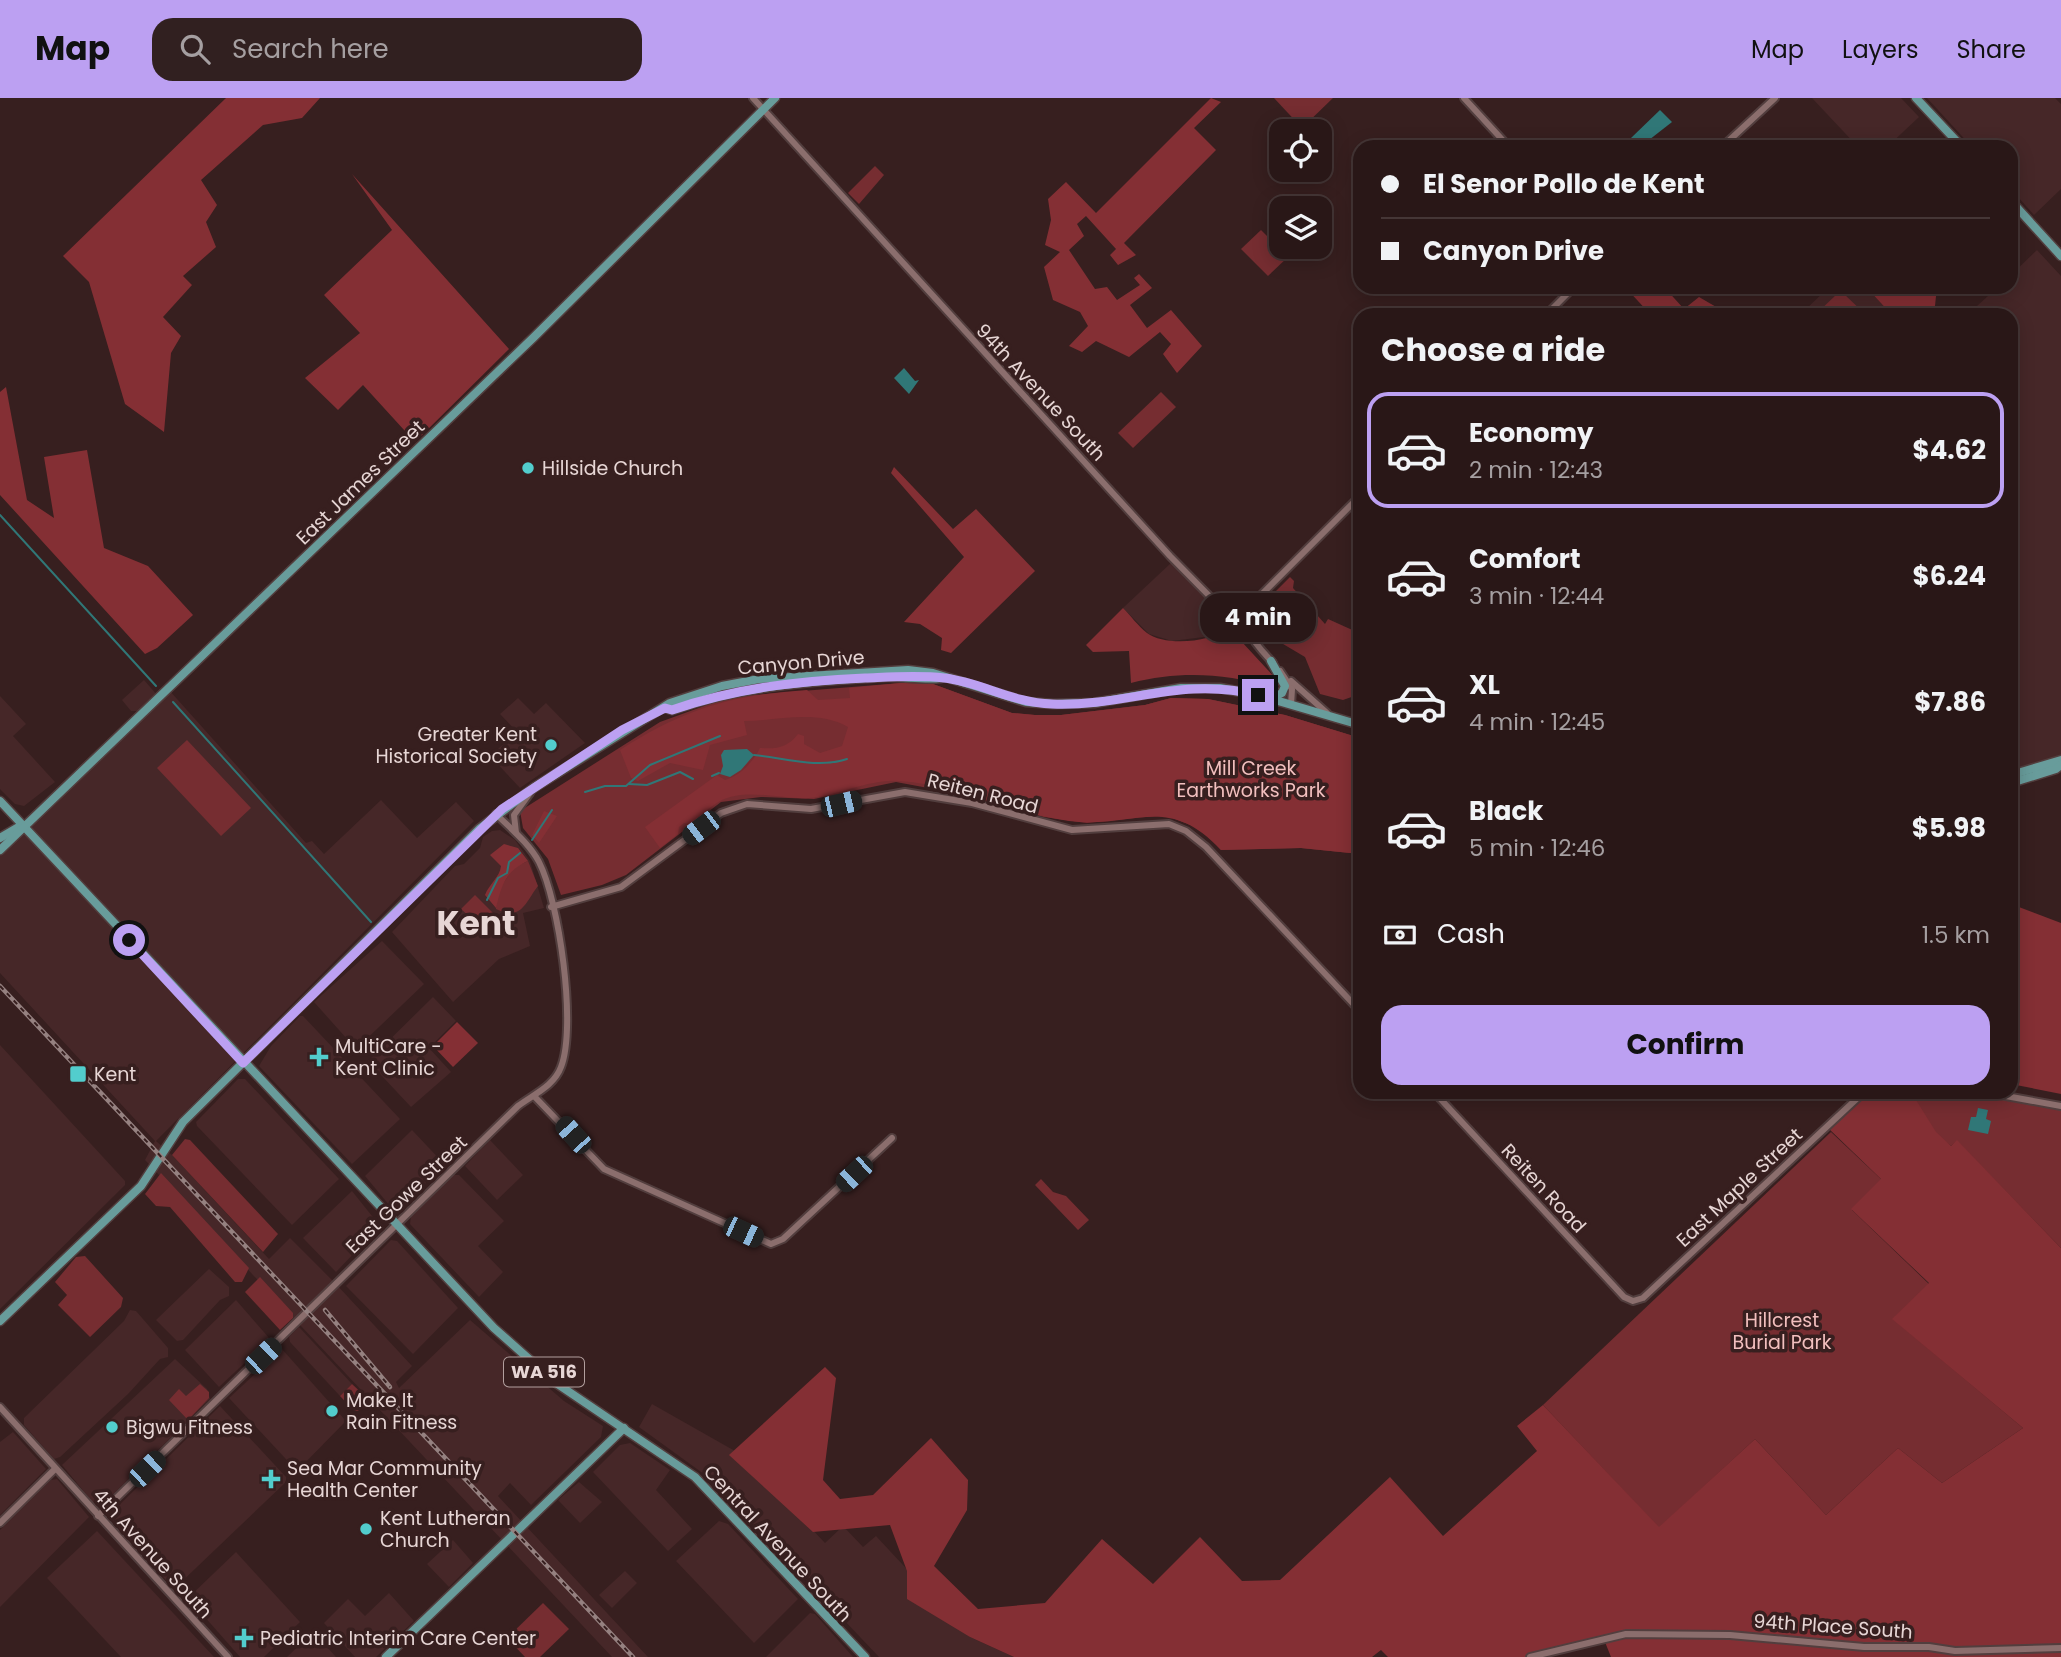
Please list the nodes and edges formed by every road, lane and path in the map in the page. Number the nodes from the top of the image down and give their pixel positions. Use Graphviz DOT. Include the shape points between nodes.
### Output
graph roads {
  1 [pos="753,98"];
  2 [pos="775,98"];
  3 [pos="1464,98"];
  4 [pos="1776,98"];
  5 [pos="1916,98"];
  6 [pos="763,109"];
  7 [pos="1503,140"];
  8 [pos="1731,140"];
  9 [pos="1955,140"];
  10 [pos="2018,209"];
  11 [pos="2061,256"];
  12 [pos="1567,294"];
  13 [pos="1553,308"];
  14 [pos="1353,503"];
  15 [pos="1246,621"];
  16 [pos="1271,661"];
  17 [pos="1279,669"];
  18 [pos="1270,699"];
  19 [pos="1291,705"];
  20 [pos="1331,716"];
  21 [pos="1353,723"];
  22 [pos="2061,762"];
  23 [pos="2018,773"];
  24 [pos="2018,781"];
  25 [pos="535,787"];
  26 [pos="0,801"];
  27 [pos="496,814"];
  28 [pos="22,825"];
  29 [pos="517,835"];
  30 [pos="0,838"];
  31 [pos="0,850"];
  32 [pos="551,907"];
  33 [pos="1353,1004"];
  34 [pos="243,1063"];
  35 [pos="534,1096"];
  36 [pos="2018,1098"];
  37 [pos="1440,1099"];
  38 [pos="1856,1099"];
  39 [pos="2061,1106"];
  40 [pos="892,1138"];
  41 [pos="396,1226"];
  42 [pos="1633,1301"];
  43 [pos="0,1321"];
  44 [pos="0,1407"];
  45 [pos="624,1428"];
  46 [pos="55,1469"];
  47 [pos="98,1516"];
  48 [pos="0,1523"];
  49 [pos="2061,1648"];
  50 [pos="228,1657"];
  51 [pos="386,1657"];
  52 [pos="865,1657"];
  53 [pos="1530,1657"];
  1 -- 6 [label="street, 94th Avenue South"];
  2 -- 6 [label="main road, East James Street"];
  3 -- 7 [label="street"];
  4 -- 8 [label="street"];
  5 -- 9 [label="main road"];
  6 -- 15 [label="street, 94th Avenue South" via="1170,556 1231,618"];
  6 -- 28 [label="main road, East James Street" via="176,682"];
  10 -- 11 [label="main road"];
  12 -- 13 [label="street"];
  14 -- 15 [label="street" via="1254,601"];
  15 -- 16 [label="street" via="1251,638"];
  16 -- 17 [label="street"];
  16 -- 18 [label="main road" via="1285,686"];
  17 -- 19 [label="street" via="1292,689"];
  17 -- 20 [label="street"];
  18 -- 19 [label="main road, Canyon Drive"];
  18 -- 25 [label="main road, Canyon Drive" via="1194,687 1094,703 1053,704 1026,702 943,677 773,685 665,708 622,730"];
  19 -- 20 [label="main road, Canyon Drive"];
  20 -- 21 [label="main road, Canyon Drive"];
  22 -- 23 [label="main road"];
  22 -- 24 [label="main road" via="2056,769"];
  25 -- 27 [label="main road, Canyon Drive"];
  25 -- 29 [label="street" via="514,815"];
  26 -- 28 [label="main road"];
  27 -- 29 [label="street, East Gowe Street"];
  27 -- 34 [label="main road, Canyon Drive"];
  28 -- 30 [label="main road, East James Street"];
  28 -- 31 [label="main road, East James Street"];
  28 -- 34 [label="main road"];
  29 -- 32 [label="street, East Gowe Street" via="540,863"];
  32 -- 33 [label="street, Reiten Road" via="621,887 721,813 747,804 811,809 905,792 972,803 1072,830 1169,824 1186,831"];
  32 -- 35 [label="street, East Gowe Street" via="566,976 565,1048 555,1078"];
  34 -- 41 [label="main road, Central Avenue South / WA 516"];
  34 -- 43 [label="main road, Canyon Drive" via="178,1128 141,1186"];
  35 -- 40 [label="street" via="604,1169 766,1243 776,1244"];
  35 -- 41 [label="street, East Gowe Street" via="518,1106"];
  36 -- 39 [label="street"];
  37 -- 42 [label="street, Reiten Road" via="1624,1297"];
  38 -- 42 [label="street, East Maple Street" via="1643,1298"];
  41 -- 45 [label="main road, Central Avenue South / WA 516" via="520,1352"];
  41 -- 47 [label="street, East Gowe Street"];
  44 -- 46 [label="street, 4th Avenue South"];
  45 -- 51 [label="main road"];
  45 -- 52 [label="main road, Central Avenue South" via="704,1485"];
  46 -- 47 [label="street, 4th Avenue South"];
  46 -- 48 [label="street"];
  47 -- 50 [label="street, 4th Avenue South"];
  49 -- 53 [label="street, 94th Place South" via="1955,1651 1730,1635 1626,1634"];
}
